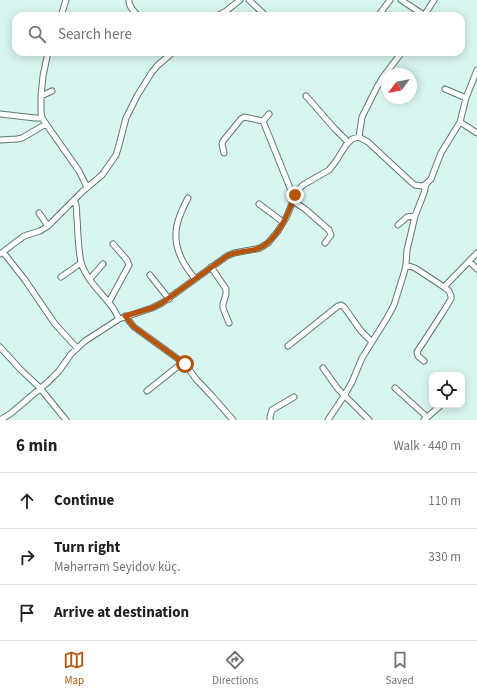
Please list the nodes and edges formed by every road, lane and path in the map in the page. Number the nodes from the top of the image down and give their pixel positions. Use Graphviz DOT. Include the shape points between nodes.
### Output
graph roads {
  1 [pos="66,0"];
  2 [pos="129,0"];
  3 [pos="240,0"];
  4 [pos="249,0"];
  5 [pos="390,0"];
  6 [pos="401,0"];
  7 [pos="434,0"];
  8 [pos="62,12"];
  9 [pos="135,12"];
  10 [pos="224,12"];
  11 [pos="262,12"];
  12 [pos="381,12"];
  13 [pos="418,12"];
  14 [pos="426,12"];
  15 [pos="47,56"];
  16 [pos="164,56"];
  17 [pos="399,56"];
  18 [pos="477,70"];
  19 [pos="470,86"];
  20 [pos="445,88"];
  21 [pos="477,88"];
  22 [pos="52,91"];
  23 [pos="41,96"];
  24 [pos="306,96"];
  25 [pos="466,98"];
  26 [pos="0,114"];
  27 [pos="269,114"];
  28 [pos="42,118"];
  29 [pos="263,121"];
  30 [pos="460,122"];
  31 [pos="46,124"];
  32 [pos="477,133"];
  33 [pos="359,137"];
  34 [pos="0,140"];
  35 [pos="348,142"];
  36 [pos="224,153"];
  37 [pos="426,184"];
  38 [pos="88,187"];
  39 [pos="295,195"];
  40 [pos="188,198"];
  41 [pos="74,200"];
  42 [pos="293,201"];
  43 [pos="259,204"];
  44 [pos="39,213"];
  45 [pos="415,216"];
  46 [pos="283,222"];
  47 [pos="398,225"];
  48 [pos="48,226"];
  49 [pos="325,243"];
  50 [pos="113,244"];
  51 [pos="2,253"];
  52 [pos="477,253"];
  53 [pos="469,261"];
  54 [pos="82,263"];
  55 [pos="103,264"];
  56 [pos="406,265"];
  57 [pos="210,268"];
  58 [pos="477,269"];
  59 [pos="150,274"];
  60 [pos="62,277"];
  61 [pos="90,279"];
  62 [pos="195,279"];
  63 [pos="444,287"];
  64 [pos="168,299"];
  65 [pos="109,302"];
  66 [pos="125,316"];
  67 [pos="119,319"];
  68 [pos="229,323"];
  69 [pos="372,342"];
  70 [pos="288,346"];
  71 [pos="0,347"];
  72 [pos="77,348"];
  73 [pos="424,361"];
  74 [pos="182,363"];
  75 [pos="324,368"];
  76 [pos="40,388"];
  77 [pos="395,388"];
  78 [pos="147,392"];
  79 [pos="344,396"];
  80 [pos="294,397"];
  81 [pos="438,408"];
  82 [pos="425,419"];
  83 [pos="0,420"];
  84 [pos="66,420"];
  85 [pos="233,420"];
  86 [pos="270,420"];
  87 [pos="328,420"];
  88 [pos="369,420"];
  1 -- 8 [label="street"];
  2 -- 9 [label="street" via="129,5"];
  3 -- 10 [label="street"];
  4 -- 11 [label="street"];
  5 -- 12 [label="street"];
  6 -- 13 [label="street"];
  7 -- 14 [label="street"];
  15 -- 23 [label="street"];
  16 -- 38 [label="street" via="141,89 126,118 116,155 102,175"];
  17 -- 33 [label="street" via="383,77 362,117"];
  18 -- 19 [label="street"];
  19 -- 21 [label="street"];
  19 -- 25 [label="street"];
  20 -- 25 [label="street"];
  22 -- 23 [label="street"];
  23 -- 28 [label="street"];
  24 -- 35 [label="street"];
  25 -- 30 [label="street"];
  26 -- 28 [label="street"];
  27 -- 29 [label="street"];
  28 -- 31 [label="street"];
  29 -- 36 [label="street" via="241,119 223,141"];
  29 -- 39 [label="street"];
  30 -- 32 [label="street"];
  30 -- 37 [label="street"];
  31 -- 34 [label="street" via="22,138"];
  31 -- 38 [label="street"];
  33 -- 35 [label="street"];
  33 -- 37 [label="street" via="368,142 410,182 419,186"];
  35 -- 39 [label="street" via="329,170 303,185"];
  37 -- 45 [label="street"];
  38 -- 41 [label="street"];
  39 -- 42 [label="street"];
  40 -- 62 [label="street" via="176,226 176,240 180,256"];
  41 -- 48 [label="street"];
  41 -- 54 [label="street" via="77,207"];
  42 -- 46 [label="street"];
  42 -- 49 [label="street" via="329,230 331,235"];
  43 -- 46 [label="street"];
  44 -- 48 [label="street"];
  45 -- 47 [label="street" via="407,217"];
  45 -- 56 [label="street"];
  46 -- 57 [label="street" via="264,246 230,254"];
  48 -- 51 [label="street" via="24,236"];
  50 -- 65 [label="street" via="129,265"];
  51 -- 72 [label="street" via="55,324"];
  52 -- 53 [label="street"];
  53 -- 58 [label="street"];
  53 -- 63 [label="street"];
  54 -- 60 [label="street"];
  54 -- 61 [label="street"];
  55 -- 61 [label="street"];
  56 -- 63 [label="street"];
  56 -- 69 [label="street" via="394,305"];
  57 -- 62 [label="street"];
  57 -- 68 [label="street" via="226,289 223,308"];
  59 -- 64 [label="street"];
  61 -- 65 [label="street"];
  62 -- 64 [label="street"];
  63 -- 73 [label="street" via="451,294 451,299 417,352"];
  64 -- 66 [label="street" via="152,308"];
  65 -- 67 [label="street"];
  66 -- 67 [label="street"];
  66 -- 74 [label="street" via="134,327"];
  67 -- 72 [label="street"];
  69 -- 70 [label="street" via="341,305"];
  69 -- 79 [label="street"];
  71 -- 76 [label="street"];
  72 -- 76 [label="street" via="56,374"];
  74 -- 78 [label="street"];
  74 -- 85 [label="street"];
  75 -- 79 [label="street"];
  76 -- 83 [label="street"];
  76 -- 84 [label="street"];
  77 -- 82 [label="street"];
  79 -- 87 [label="street"];
  79 -- 88 [label="street"];
  80 -- 86 [label="street" via="272,410"];
  81 -- 82 [label="street"];
}
